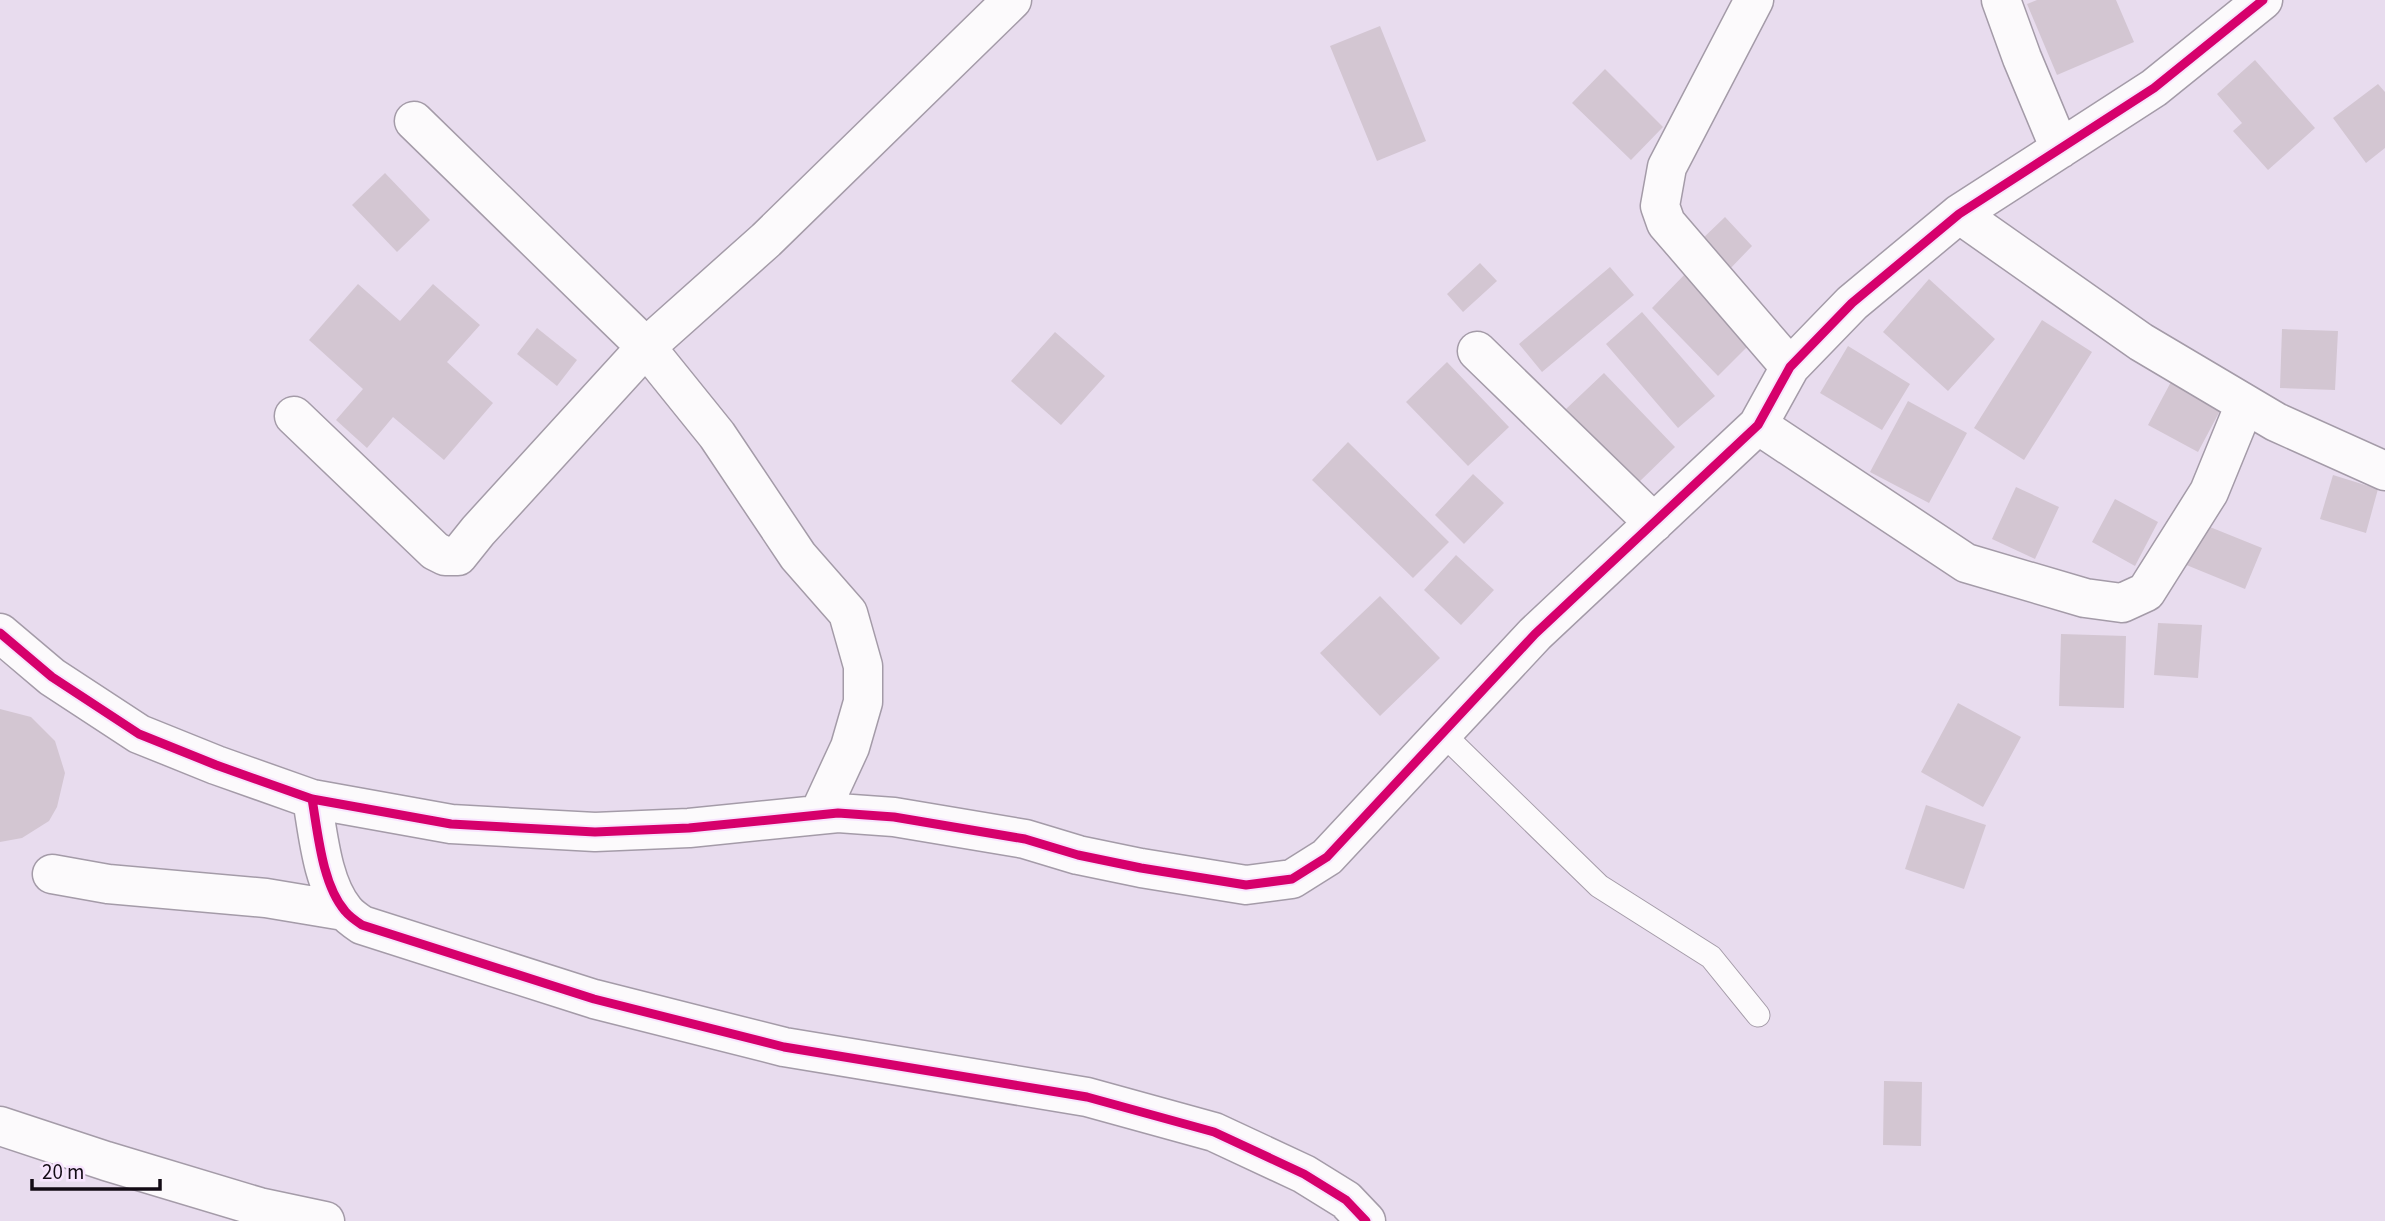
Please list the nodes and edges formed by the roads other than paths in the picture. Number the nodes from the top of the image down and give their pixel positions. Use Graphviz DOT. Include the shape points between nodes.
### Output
graph roads {
  1 [pos="1012,0"];
  2 [pos="1754,0"];
  3 [pos="2001,0"];
  4 [pos="2263,0"];
  5 [pos="414,121"];
  6 [pos="2060,149"];
  7 [pos="1959,214"];
  8 [pos="646,347"];
  9 [pos="1477,351"];
  10 [pos="1790,367"];
  11 [pos="2245,404"];
  12 [pos="294,416"];
  13 [pos="1758,425"];
  14 [pos="2385,471"];
  15 [pos="1654,523"];
  16 [pos="0,633"];
  17 [pos="1443,734"];
  18 [pos="312,799"];
  19 [pos="819,814"];
  20 [pos="52,874"];
  21 [pos="344,911"];
  22 [pos="1758,1015"];
  23 [pos="0,1126"];
  24 [pos="325,1221"];
  25 [pos="1366,1221"];
  1 -- 8 [label="street" via="766,240"];
  2 -- 10 [label="street" via="1667,167 1660,206 1666,223"];
  3 -- 6 [label="street"];
  4 -- 6 [label="street" via="2154,88"];
  5 -- 8 [label="street"];
  6 -- 7 [label="street"];
  7 -- 10 [label="street" via="1852,303"];
  7 -- 11 [label="street" via="2141,342"];
  8 -- 12 [label="street" via="458,556 435,551"];
  8 -- 19 [label="street" via="717,435 798,556 848,613 863,666 863,702 850,747"];
  9 -- 15 [label="street"];
  10 -- 13 [label="street"];
  11 -- 13 [label="street" via="2202,503 2146,592 2122,603 2085,598 1966,563"];
  11 -- 14 [label="street"];
  13 -- 15 [label="street"];
  15 -- 17 [label="street" via="1535,634"];
  16 -- 18 [label="street" via="52,677 139,734"];
  17 -- 19 [label="street" via="1327,858 1292,879 1246,885 907,819"];
  17 -- 22 [label="lane" via="1599,886 1711,957"];
  18 -- 19 [label="street" via="451,824 595,832 689,828"];
  18 -- 21 [label="street" via="324,862"];
  20 -- 21 [label="street"];
  21 -- 25 [label="street" via="362,925 594,999 784,1046 1087,1097 1214,1132 1304,1174 1346,1200"];
  23 -- 24 [label="street" via="259,1207"];
}
